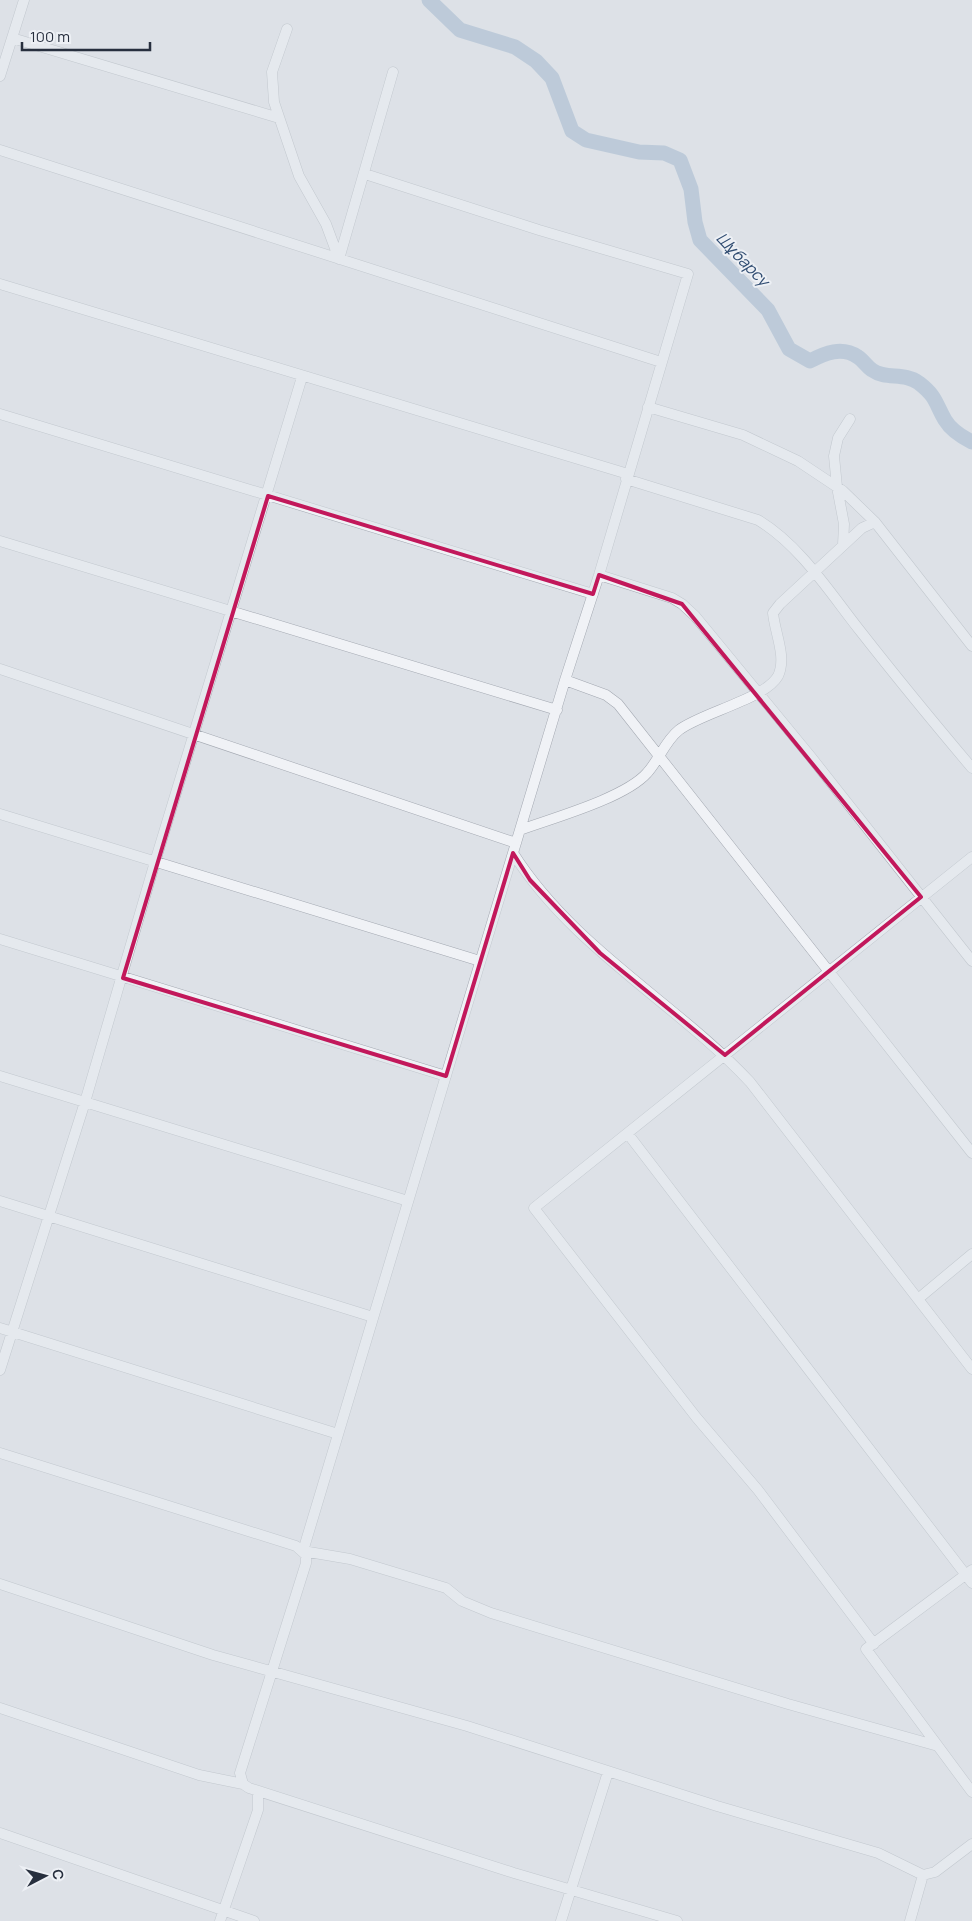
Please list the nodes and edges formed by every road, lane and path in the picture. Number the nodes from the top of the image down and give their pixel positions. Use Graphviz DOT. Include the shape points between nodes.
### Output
graph roads {
  1 [pos="24,0"];
  2 [pos="287,30"];
  3 [pos="12,38"];
  4 [pos="394,72"];
  5 [pos="0,76"];
  6 [pos="279,118"];
  7 [pos="0,150"];
  8 [pos="365,174"];
  9 [pos="339,259"];
  10 [pos="0,284"];
  11 [pos="662,362"];
  12 [pos="302,378"];
  13 [pos="648,407"];
  14 [pos="0,414"];
  15 [pos="850,418"];
  16 [pos="627,477"];
  17 [pos="837,487"];
  18 [pos="268,496"];
  19 [pos="875,522"];
  20 [pos="0,541"];
  21 [pos="843,545"];
  22 [pos="814,572"];
  23 [pos="599,575"];
  24 [pos="593,594"];
  25 [pos="232,611"];
  26 [pos="972,646"];
  27 [pos="0,669"];
  28 [pos="565,680"];
  29 [pos="758,693"];
  30 [pos="557,710"];
  31 [pos="194,735"];
  32 [pos="659,756"];
  33 [pos="972,768"];
  34 [pos="0,814"];
  35 [pos="520,830"];
  36 [pos="514,848"];
  37 [pos="972,857"];
  38 [pos="155,862"];
  39 [pos="922,897"];
  40 [pos="0,939"];
  41 [pos="480,961"];
  42 [pos="972,961"];
  43 [pos="828,971"];
  44 [pos="122,978"];
  45 [pos="725,1055"];
  46 [pos="0,1076"];
  47 [pos="446,1076"];
  48 [pos="85,1102"];
  49 [pos="628,1134"];
  50 [pos="972,1153"];
  51 [pos="0,1201"];
  52 [pos="408,1201"];
  53 [pos="48,1216"];
  54 [pos="972,1254"];
  55 [pos="918,1298"];
  56 [pos="373,1317"];
  57 [pos="0,1328"];
  58 [pos="12,1332"];
  59 [pos="972,1369"];
  60 [pos="0,1370"];
  61 [pos="338,1434"];
  62 [pos="0,1453"];
  63 [pos="303,1551"];
  64 [pos="970,1576"];
  65 [pos="0,1584"];
  66 [pos="874,1644"];
  67 [pos="274,1672"];
  68 [pos="0,1708"];
  69 [pos="938,1746"];
  70 [pos="608,1772"];
  71 [pos="243,1784"];
  72 [pos="258,1791"];
  73 [pos="972,1792"];
  74 [pos="0,1833"];
  75 [pos="972,1844"];
  76 [pos="923,1875"];
  77 [pos="570,1889"];
  78 [pos="223,1911"];
  79 [pos="220,1921"];
  80 [pos="254,1921"];
  81 [pos="560,1921"];
  82 [pos="677,1921"];
  83 [pos="910,1921"];
  1 -- 3 [label="street"];
  2 -- 6 [label="street" via="272,72 274,102"];
  3 -- 5 [label="street"];
  3 -- 6 [label="street"];
  4 -- 8 [label="street"];
  6 -- 9 [label="street" via="300,176 326,224"];
  7 -- 9 [label="street"];
  8 -- 9 [label="street"];
  8 -- 11 [label="street" via="688,274"];
  9 -- 11 [label="street"];
  10 -- 12 [label="street"];
  11 -- 13 [label="street"];
  12 -- 16 [label="street"];
  12 -- 18 [label="street"];
  13 -- 16 [label="street"];
  13 -- 17 [label="street" via="743,435 798,461"];
  14 -- 18 [label="street"];
  15 -- 17 [label="street" via="838,438 834,456"];
  16 -- 22 [label="street" via="758,520 773,530"];
  16 -- 23 [label="street"];
  17 -- 19 [label="street"];
  17 -- 21 [label="street" via="844,524"];
  18 -- 24 [label="street"];
  18 -- 25 [label="street"];
  19 -- 21 [label="street" via="862,528"];
  19 -- 26 [label="street"];
  20 -- 25 [label="street"];
  21 -- 22 [label="street"];
  22 -- 29 [label="street" via="774,613 782,664 777,678"];
  22 -- 33 [label="street"];
  23 -- 24 [label="street"];
  23 -- 29 [label="street" via="682,604"];
  24 -- 28 [label="street"];
  25 -- 30 [label="street"];
  25 -- 31 [label="street"];
  27 -- 31 [label="street"];
  28 -- 30 [label="street"];
  28 -- 32 [label="street" via="606,695 618,704"];
  29 -- 32 [label="street" via="679,730"];
  29 -- 39 [label="street"];
  30 -- 35 [label="street"];
  31 -- 36 [label="street"];
  31 -- 38 [label="street"];
  32 -- 35 [label="street" via="647,774 623,789"];
  32 -- 43 [label="street"];
  34 -- 38 [label="street"];
  35 -- 36 [label="street"];
  36 -- 41 [label="street"];
  36 -- 45 [label="street" via="530,880 600,953"];
  37 -- 39 [label="street"];
  38 -- 41 [label="street"];
  38 -- 44 [label="street"];
  39 -- 42 [label="street"];
  39 -- 43 [label="street"];
  40 -- 44 [label="street"];
  41 -- 47 [label="street"];
  43 -- 45 [label="street"];
  43 -- 50 [label="street"];
  44 -- 47 [label="street"];
  44 -- 48 [label="street"];
  45 -- 49 [label="street"];
  45 -- 55 [label="street" via="750,1082"];
  46 -- 48 [label="street"];
  47 -- 52 [label="street"];
  48 -- 52 [label="street"];
  48 -- 53 [label="street"];
  49 -- 64 [label="street"];
  49 -- 66 [label="street" via="534,1208 696,1417 758,1490"];
  51 -- 53 [label="street"];
  52 -- 56 [label="street"];
  53 -- 56 [label="street"];
  53 -- 58 [label="street"];
  54 -- 55 [label="street"];
  55 -- 59 [label="street"];
  56 -- 61 [label="street"];
  57 -- 58 [label="street"];
  58 -- 60 [label="street"];
  58 -- 61 [label="street"];
  61 -- 63 [label="street"];
  62 -- 63 [label="street" via="296,1546"];
  63 -- 67 [label="street" via="306,1563"];
  63 -- 69 [label="street" via="350,1559 446,1588 462,1601 491,1613 788,1704"];
  64 -- 66 [label="street"];
  65 -- 67 [label="street"];
  66 -- 69 [label="street" via="866,1650"];
  67 -- 70 [label="street" via="467,1726"];
  67 -- 71 [label="street" via="240,1774"];
  68 -- 71 [label="street" via="199,1774"];
  69 -- 73 [label="street"];
  70 -- 76 [label="street" via="878,1853"];
  70 -- 77 [label="street"];
  71 -- 72 [label="street"];
  72 -- 77 [label="street"];
  72 -- 78 [label="street" via="258,1810"];
  74 -- 78 [label="street"];
  75 -- 76 [label="street" via="935,1872"];
  76 -- 83 [label="street"];
  77 -- 81 [label="street"];
  77 -- 82 [label="street"];
  78 -- 79 [label="street"];
  78 -- 80 [label="street"];
}
